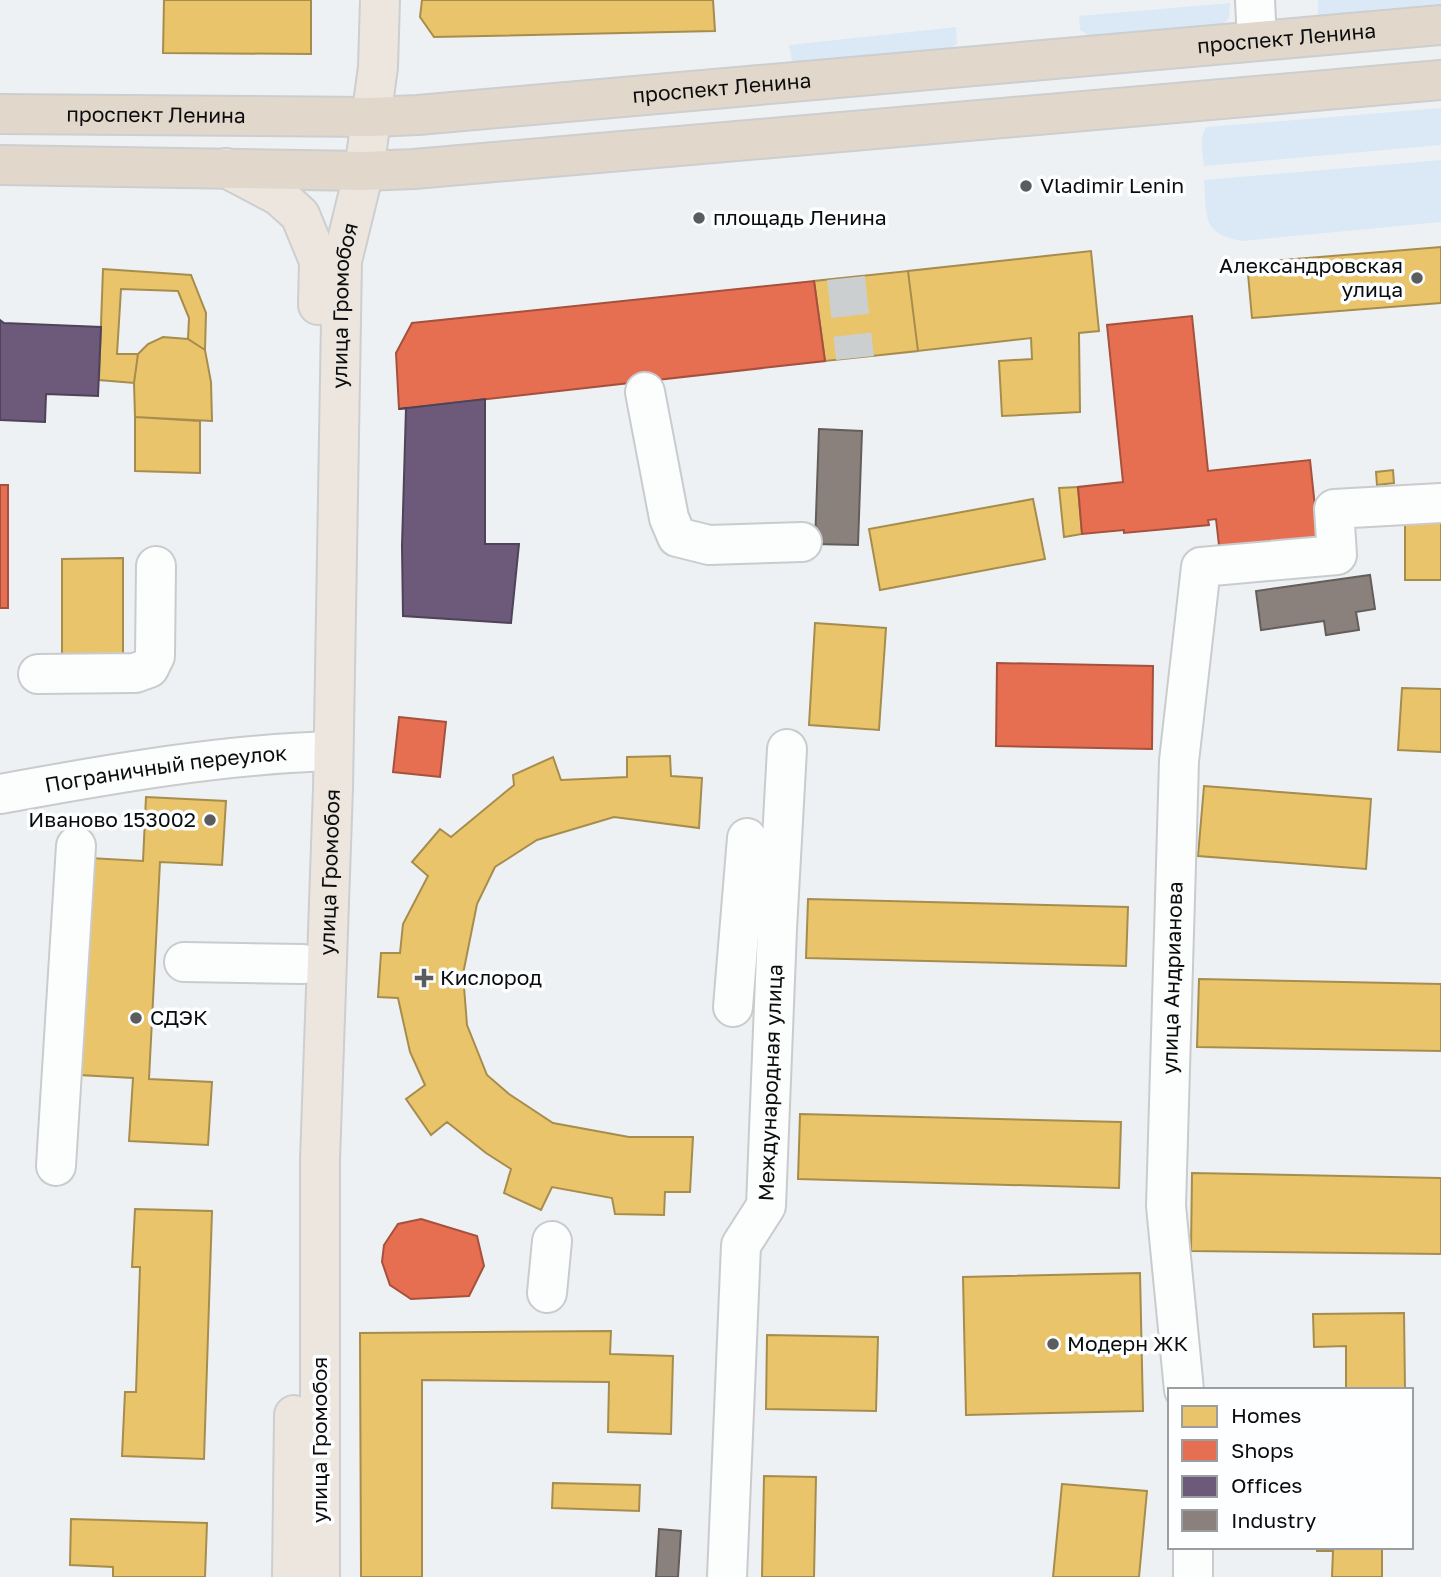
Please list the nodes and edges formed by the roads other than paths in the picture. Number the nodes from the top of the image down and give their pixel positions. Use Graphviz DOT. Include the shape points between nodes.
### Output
graph roads {
  1 [pos="380,0"];
  2 [pos="1255,0"];
  3 [pos="1441,25"];
  4 [pos="1257,41"];
  5 [pos="1441,80"];
  6 [pos="0,114"];
  7 [pos="371,117"];
  8 [pos="0,165"];
  9 [pos="226,168"];
  10 [pos="364,171"];
  11 [pos="319,261"];
  12 [pos="645,393"];
  13 [pos="1441,503"];
  14 [pos="802,542"];
  15 [pos="156,566"];
  16 [pos="38,674"];
  17 [pos="787,749"];
  18 [pos="320,751"];
  19 [pos="0,794"];
  20 [pos="751,839"];
  21 [pos="76,846"];
  22 [pos="740,926"];
  23 [pos="777,929"];
  24 [pos="184,962"];
  25 [pos="303,964"];
  26 [pos="733,1007"];
  27 [pos="56,1166"];
  28 [pos="552,1241"];
  29 [pos="547,1293"];
  30 [pos="1184,1388"];
  31 [pos="1193,1549"];
  32 [pos="292,1577"];
  33 [pos="320,1577"];
  34 [pos="727,1577"];
  35 [pos="1193,1577"];
  1 -- 7 [label="main road, улица Громобоя"];
  2 -- 4 [label="street"];
  3 -- 4 [label="highway, проспект Ленина"];
  4 -- 7 [label="highway, проспект Ленина"];
  5 -- 10 [label="highway"];
  6 -- 7 [label="highway, проспект Ленина"];
  7 -- 10 [label="main road, улица Громобоя"];
  8 -- 9 [label="highway"];
  9 -- 10 [label="highway"];
  9 -- 11 [label="main road, улица Громобоя" via="279,196 300,215"];
  10 -- 11 [label="main road, улица Громобоя"];
  10 -- 18 [label="main road, улица Громобоя" via="342,261"];
  11 -- 18 [label="main road, улица Громобоя"];
  12 -- 14 [label="street" via="668,518 677,537 709,545"];
  13 -- 30 [label="street, улица Андрианова" via="1334,509 1337,555 1201,567 1179,761 1166,1206"];
  15 -- 16 [label="street" via="155,656 149,668 135,673"];
  17 -- 20 [label="street, Международная улица"];
  18 -- 19 [label="street, Пограничный переулок" via="267,753"];
  18 -- 25 [label="main road, улица Громобоя"];
  18 -- 33 [label="main road, улица Громобоя"];
  20 -- 22 [label="street"];
  20 -- 23 [label="street, Международная улица"];
  21 -- 27 [label="street"];
  22 -- 23 [label="street"];
  22 -- 26 [label="street"];
  23 -- 34 [label="street, Международная улица" via="766,1206 741,1245"];
  24 -- 25 [label="street"];
  25 -- 32 [label="main road, улица Громобоя"];
  28 -- 29 [label="street"];
  31 -- 35 [label="street"];
}
